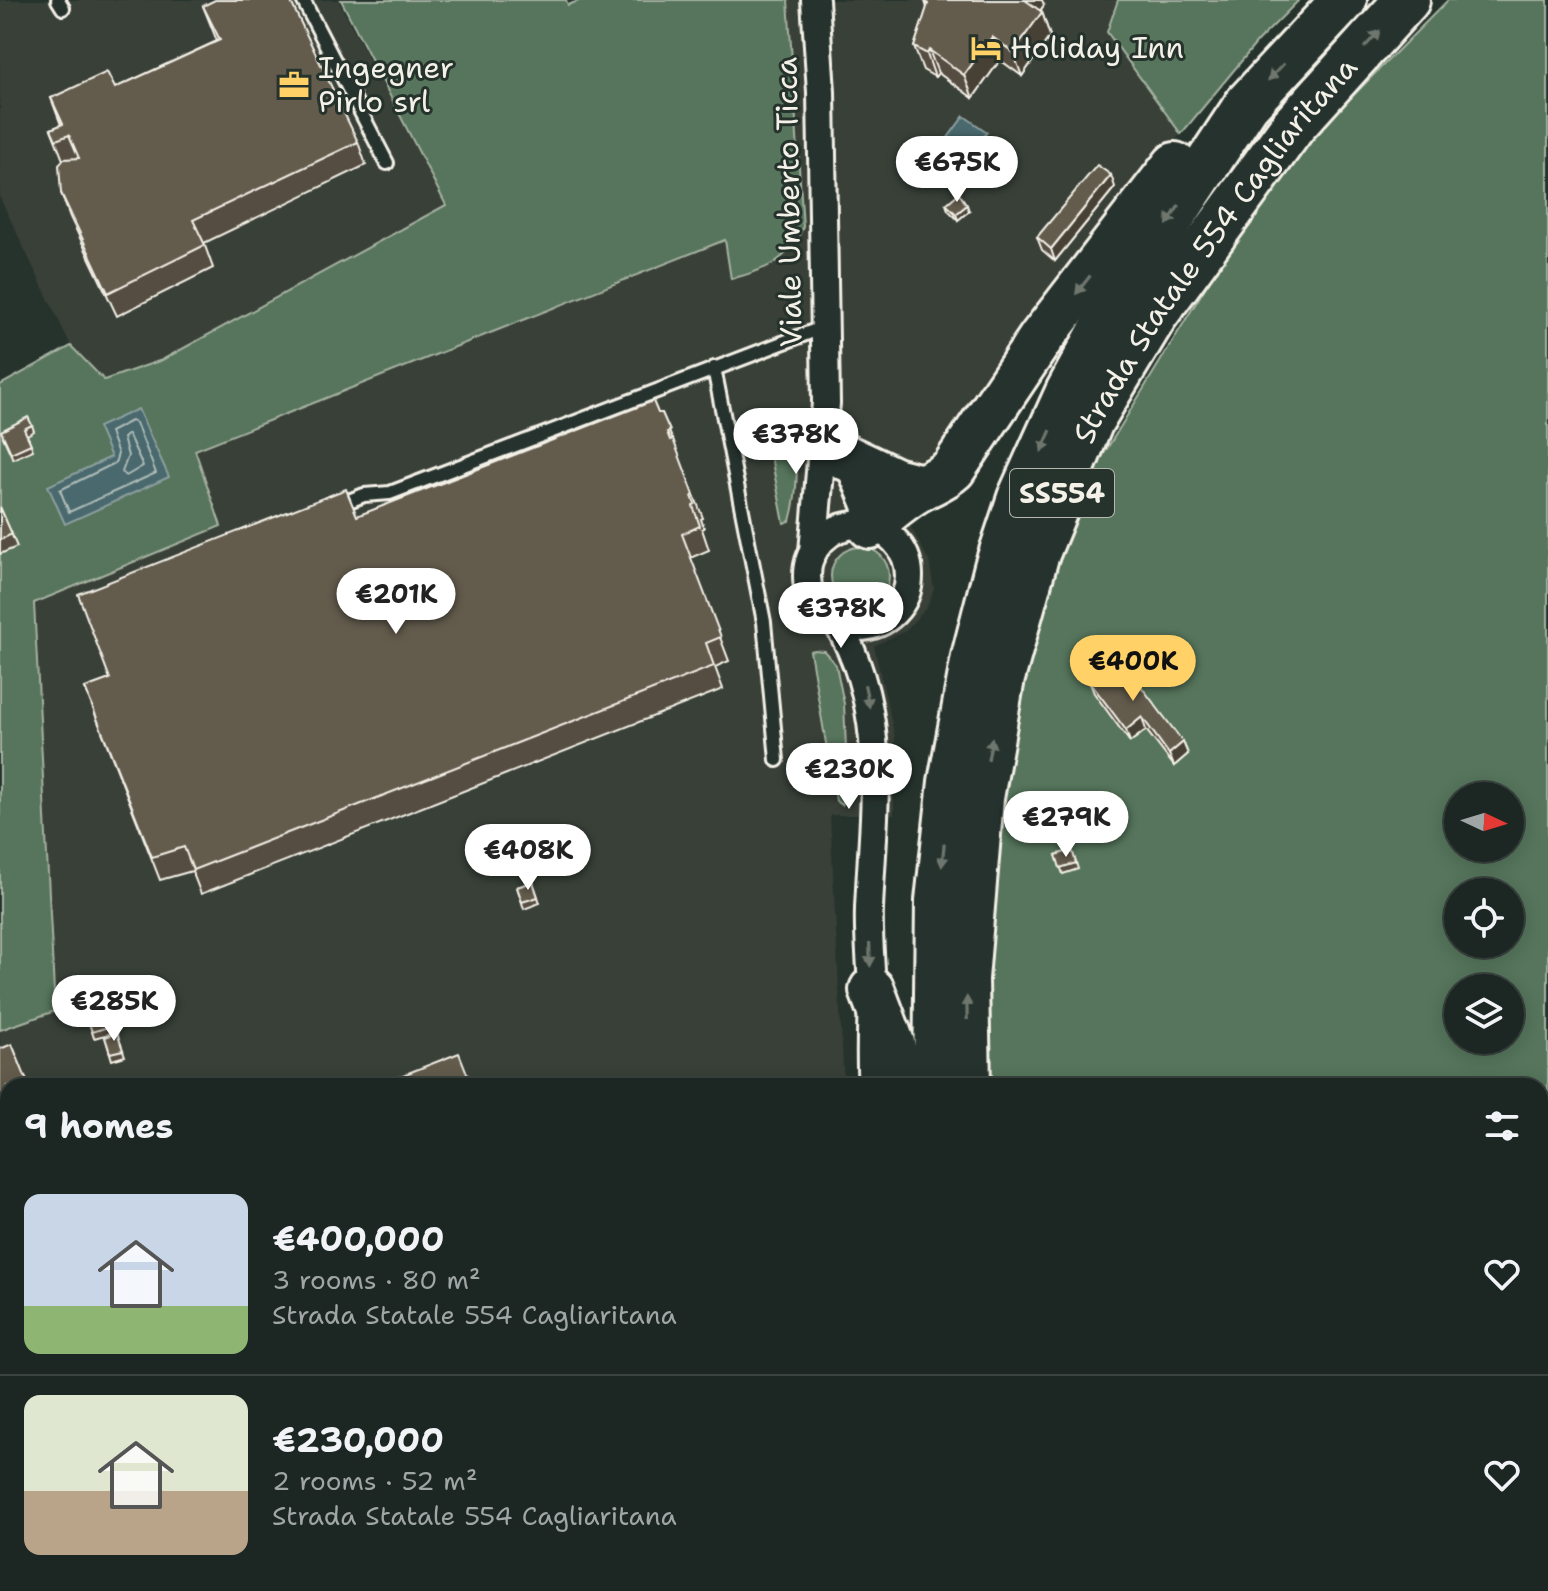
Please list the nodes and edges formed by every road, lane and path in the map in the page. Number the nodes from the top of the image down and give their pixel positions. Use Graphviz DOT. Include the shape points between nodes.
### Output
graph roads {
  1 [pos="303,0"];
  2 [pos="815,0"];
  3 [pos="1344,0"];
  4 [pos="1407,0"];
  5 [pos="1247,104"];
  6 [pos="387,163"];
  7 [pos="824,327"];
  8 [pos="714,368"];
  9 [pos="826,403"];
  10 [pos="845,457"];
  11 [pos="922,487"];
  12 [pos="324,510"];
  13 [pos="870,526"];
  14 [pos="813,552"];
  15 [pos="838,624"];
  16 [pos="777,760"];
  17 [pos="872,990"];
  18 [pos="871,1078"];
  19 [pos="899,1078"];
  20 [pos="936,1078"];
  21 [pos="968,1078"];
  1 -- 6 [label="lane"];
  2 -- 7 [label="street, Viale Umberto Ticca"];
  3 -- 5 [label="highway, Strada Statale 554 Cagliaritana / SS554, one-way"];
  21 -- 4 [label="highway, Strada Statale 554 Cagliaritana / SS554, one-way" via="966,979 981,798 1002,678 1041,542 1091,421 1155,315 1293,126"];
  5 -- 11 [label="highway, one-way" via="1176,164 1041,338 953,469"];
  5 -- 20 [label="highway, Strada Statale 554 Cagliaritana / SS554, one-way" via="1121,295 1068,392 1020,498 997,567 951,782 938,901"];
  7 -- 8 [label="lane"];
  7 -- 9 [label="street, Viale Umberto Ticca"];
  8 -- 12 [label="lane" via="390,493 364,495"];
  8 -- 16 [label="lane" via="764,622"];
  9 -- 10 [label="street, Viale Umberto Ticca"];
  9 -- 14 [label="street, Viale Umberto Ticca"];
  10 -- 11 [label="highway"];
  10 -- 13 [label="street, Viale Umberto Ticca"];
  11 -- 13 [label="highway"];
  13 -- 14 [label="street" via="837,529"];
  13 -- 15 [label="street" via="898,543 910,575 907,591 888,619 855,628"];
  14 -- 15 [label="street" via="807,576 813,601"];
  15 -- 17 [label="street, one-way" via="864,681 874,732"];
  17 -- 18 [label="street"];
  17 -- 19 [label="highway"];
}
